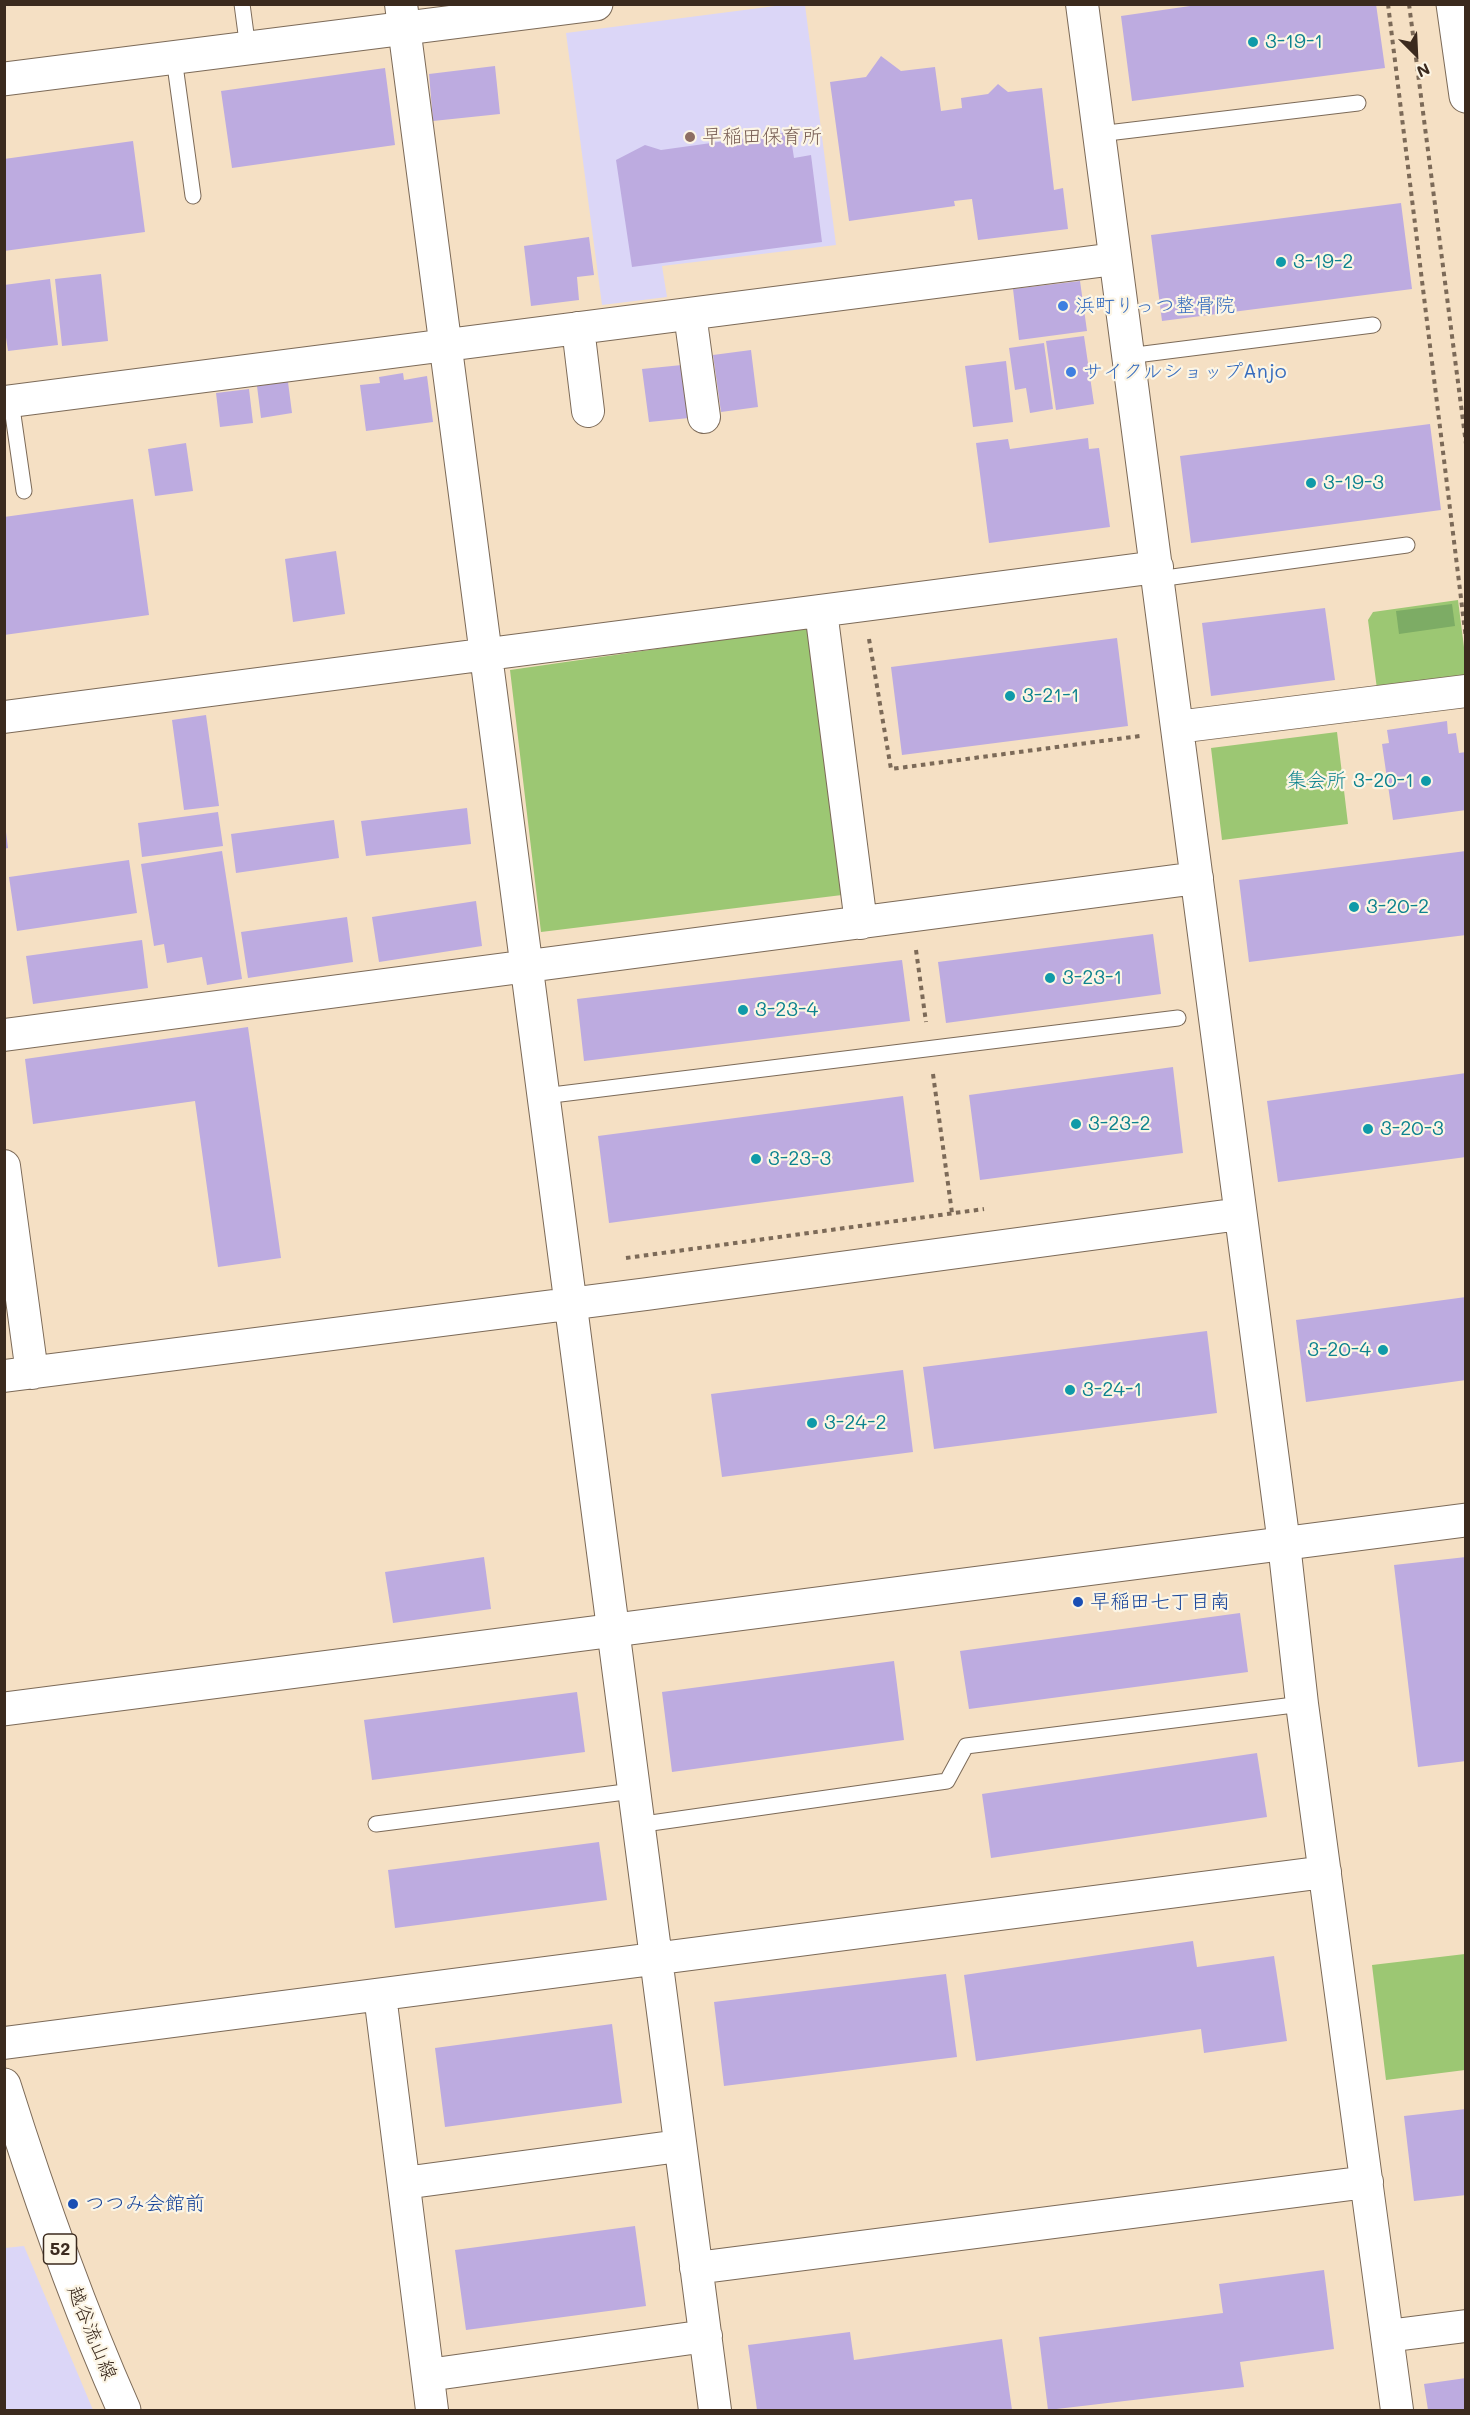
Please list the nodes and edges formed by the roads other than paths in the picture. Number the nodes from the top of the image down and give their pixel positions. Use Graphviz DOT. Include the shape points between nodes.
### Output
graph roads {
  1 [pos="242,4"];
  2 [pos="596,4"];
  3 [pos="1082,4"];
  4 [pos="1453,4"];
  5 [pos="403,17"];
  6 [pos="248,49"];
  7 [pos="174,58"];
  8 [pos="4,79"];
  9 [pos="1466,96"];
  10 [pos="1358,103"];
  11 [pos="1099,134"];
  12 [pos="193,196"];
  13 [pos="1115,259"];
  14 [pos="690,314"];
  15 [pos="1373,325"];
  16 [pos="578,328"];
  17 [pos="447,345"];
  18 [pos="1128,356"];
  19 [pos="8,401"];
  20 [pos="588,411"];
  21 [pos="704,417"];
  22 [pos="24,491"];
  23 [pos="1407,545"];
  24 [pos="1158,573"];
  25 [pos="821,611"];
  26 [pos="485,654"];
  27 [pos="1466,691"];
  28 [pos="4,717"];
  29 [pos="1177,727"];
  30 [pos="1197,878"];
  31 [pos="861,923"];
  32 [pos="527,967"];
  33 [pos="1178,1018"];
  34 [pos="4,1035"];
  35 [pos="544,1096"];
  36 [pos="4,1166"];
  37 [pos="1240,1214"];
  38 [pos="571,1304"];
  39 [pos="18,1375"];
  40 [pos="1466,1520"];
  41 [pos="1284,1544"];
  42 [pos="614,1629"];
  43 [pos="1302,1704"];
  44 [pos="4,1709"];
  45 [pos="633,1791"];
  46 [pos="376,1824"];
  47 [pos="637,1825"];
  48 [pos="1324,1872"];
  49 [pos="656,1959"];
  50 [pos="380,1995"];
  51 [pos="4,2043"];
  52 [pos="4,2085"];
  53 [pos="679,2146"];
  54 [pos="1366,2182"];
  55 [pos="404,2183"];
  56 [pos="696,2268"];
  57 [pos="1466,2326"];
  58 [pos="705,2336"];
  59 [pos="1387,2336"];
  60 [pos="428,2375"];
  61 [pos="124,2410"];
  62 [pos="432,2410"];
  63 [pos="715,2410"];
  64 [pos="1396,2410"];
  1 -- 6 [label="lane"];
  2 -- 5 [label="street"];
  3 -- 11 [label="street"];
  4 -- 9 [label="street"];
  5 -- 6 [label="street"];
  5 -- 17 [label="street"];
  6 -- 7 [label="street"];
  7 -- 8 [label="street"];
  7 -- 12 [label="lane"];
  10 -- 11 [label="lane"];
  11 -- 13 [label="street"];
  13 -- 14 [label="street"];
  13 -- 18 [label="street"];
  14 -- 16 [label="street"];
  14 -- 21 [label="street"];
  15 -- 18 [label="lane"];
  16 -- 17 [label="street"];
  16 -- 20 [label="street"];
  17 -- 19 [label="street"];
  17 -- 26 [label="street"];
  18 -- 24 [label="street"];
  19 -- 22 [label="lane"];
  23 -- 24 [label="lane"];
  24 -- 25 [label="street"];
  24 -- 29 [label="street"];
  25 -- 26 [label="street"];
  25 -- 31 [label="street"];
  26 -- 28 [label="street"];
  26 -- 32 [label="street"];
  27 -- 29 [label="street"];
  29 -- 30 [label="street"];
  30 -- 31 [label="street"];
  30 -- 37 [label="street"];
  31 -- 32 [label="street"];
  32 -- 34 [label="street"];
  32 -- 35 [label="street"];
  33 -- 35 [label="lane"];
  35 -- 38 [label="street"];
  36 -- 39 [label="street"];
  37 -- 38 [label="street"];
  37 -- 41 [label="street"];
  38 -- 39 [label="street"];
  38 -- 42 [label="street"];
  40 -- 41 [label="street"];
  41 -- 42 [label="street"];
  41 -- 43 [label="street"];
  42 -- 44 [label="street"];
  42 -- 45 [label="street"];
  43 -- 47 [label="lane" via="966,1746 947,1781"];
  43 -- 48 [label="street"];
  45 -- 46 [label="lane"];
  45 -- 47 [label="street"];
  47 -- 49 [label="street"];
  48 -- 49 [label="street"];
  48 -- 54 [label="street"];
  49 -- 50 [label="street"];
  49 -- 53 [label="street"];
  50 -- 51 [label="street"];
  50 -- 55 [label="street"];
  52 -- 61 [label="street, 越谷流山線 / 52" via="39,2194"];
  53 -- 55 [label="street"];
  53 -- 56 [label="street"];
  54 -- 56 [label="street"];
  54 -- 59 [label="street"];
  55 -- 60 [label="street"];
  56 -- 58 [label="street"];
  57 -- 59 [label="street"];
  58 -- 60 [label="street"];
  58 -- 63 [label="street"];
  59 -- 64 [label="street"];
  60 -- 62 [label="street"];
}
